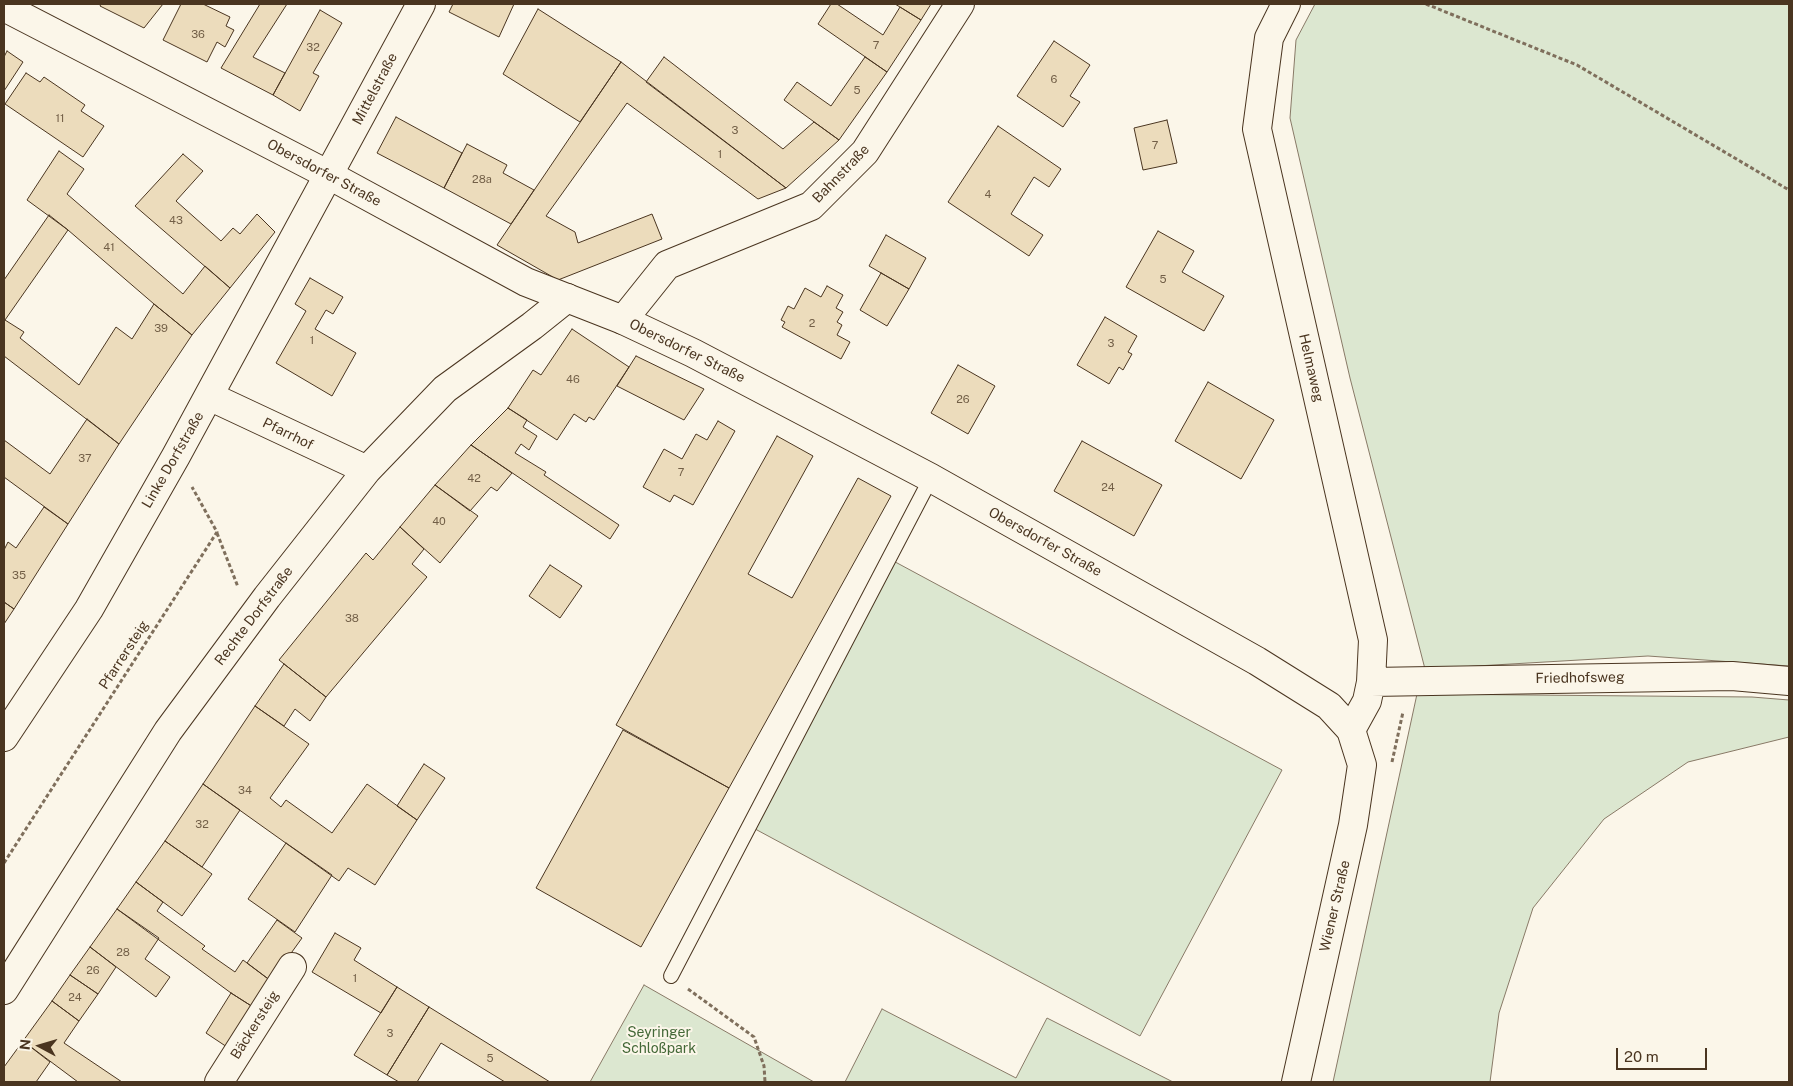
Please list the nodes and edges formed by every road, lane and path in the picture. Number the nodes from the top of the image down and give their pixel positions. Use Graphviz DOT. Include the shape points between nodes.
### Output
graph roads {
  1 [pos="421,4"];
  2 [pos="960,4"];
  3 [pos="1286,4"];
  4 [pos="1426,4"];
  5 [pos="4,7"];
  6 [pos="329,175"];
  7 [pos="1789,190"];
  8 [pos="567,298"];
  9 [pos="623,320"];
  10 [pos="210,396"];
  11 [pos="176,456"];
  12 [pos="367,470"];
  13 [pos="931,478"];
  14 [pos="217,532"];
  15 [pos="251,619"];
  16 [pos="1789,681"];
  17 [pos="1371,682"];
  18 [pos="1351,730"];
  19 [pos="4,737"];
  20 [pos="4,863"];
  21 [pos="292,967"];
  22 [pos="671,976"];
  23 [pos="4,990"];
  24 [pos="219,1082"];
  25 [pos="765,1082"];
  26 [pos="1296,1082"];
  1 -- 6 [label="street, Mittelstraße"];
  2 -- 9 [label="street, Bahnstraße" via="865,152 811,206 667,266"];
  3 -- 17 [label="street, Helmaweg" via="1269,38 1257,129 1373,640"];
  4 -- 7 [label="path" via="1577,65"];
  5 -- 6 [label="street, Obersdorfer Straße"];
  6 -- 8 [label="street, Obersdorfer Straße" via="526,282"];
  6 -- 10 [label="street, Linke Dorfstraße"];
  8 -- 9 [label="street, Obersdorfer Straße"];
  8 -- 12 [label="street, Rechte Dorfstraße" via="445,390"];
  9 -- 13 [label="street, Obersdorfer Straße" via="693,353"];
  10 -- 11 [label="street, Linke Dorfstraße"];
  10 -- 12 [label="street, Pfarrhof"];
  11 -- 14 [label="path"];
  11 -- 19 [label="street, Linke Dorfstraße" via="88,609"];
  12 -- 15 [label="street, Rechte Dorfstraße"];
  13 -- 18 [label="street, Obersdorfer Straße" via="1257,661 1329,706"];
  13 -- 22 [label="lane"];
  14 -- 15 [label="path"];
  14 -- 20 [label="path, Pfarrersteig"];
  15 -- 23 [label="street, Rechte Dorfstraße" via="168,731"];
  16 -- 17 [label="street, Friedhofsweg" via="1732,676"];
  17 -- 18 [label="street, Helmaweg" via="1368,701"];
  18 -- 26 [label="street, Wiener Straße" via="1362,765 1353,825"];
  21 -- 24 [label="street, Bäckersteig"];
  22 -- 25 [label="path" via="754,1037 764,1066"];
}
